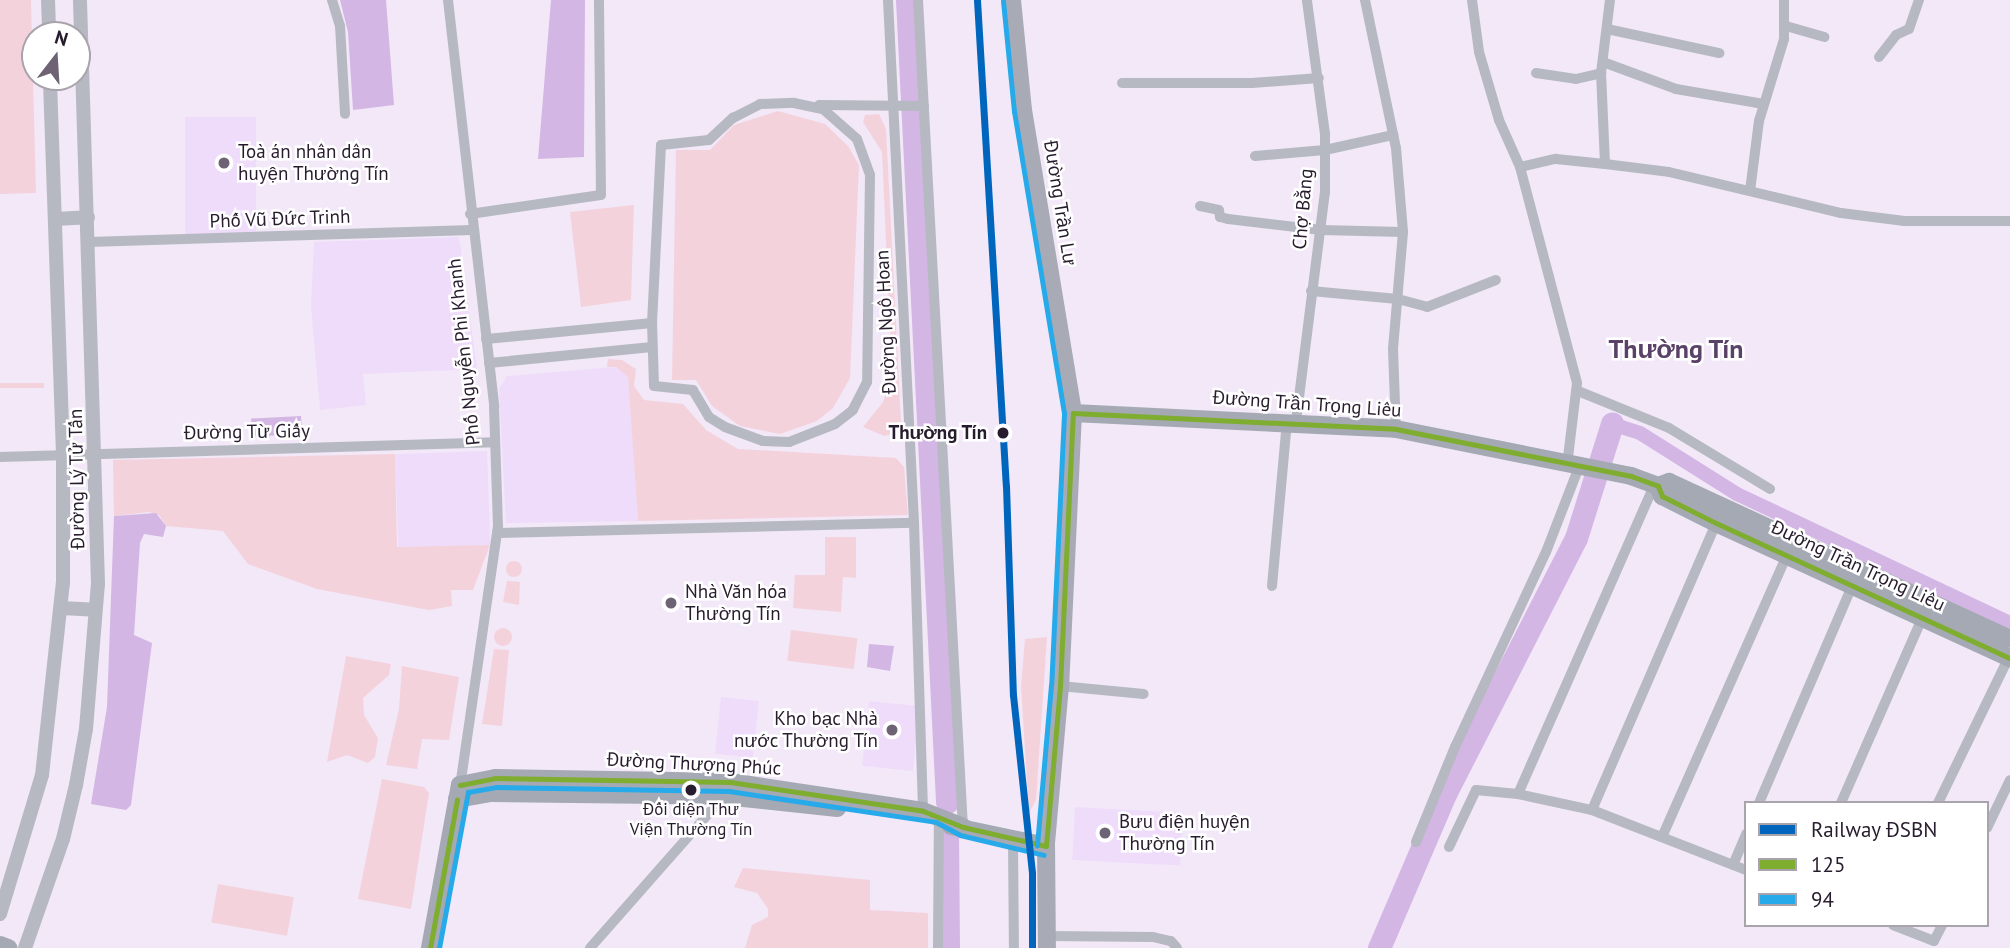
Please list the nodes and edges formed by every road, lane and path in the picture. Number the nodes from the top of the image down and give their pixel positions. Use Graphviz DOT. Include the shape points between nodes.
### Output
graph roads {
  1 [pos="48,0"];
  2 [pos="80,0"];
  3 [pos="332,0"];
  4 [pos="448,0"];
  5 [pos="599,0"];
  6 [pos="888,0"];
  7 [pos="918,0"];
  8 [pos="1012,0"];
  9 [pos="1307,0"];
  10 [pos="1365,0"];
  11 [pos="1472,0"];
  12 [pos="1611,0"];
  13 [pos="1784,0"];
  14 [pos="1919,0"];
  15 [pos="49,21"];
  16 [pos="1786,26"];
  17 [pos="1607,29"];
  18 [pos="1824,37"];
  19 [pos="1719,53"];
  20 [pos="1879,57"];
  21 [pos="1602,68"];
  22 [pos="1536,73"];
  23 [pos="1319,78"];
  24 [pos="1122,83"];
  25 [pos="50,91"];
  26 [pos="1763,104"];
  27 [pos="809,105"];
  28 [pos="923,106"];
  29 [pos="893,107"];
  30 [pos="345,114"];
  31 [pos="1393,135"];
  32 [pos="1325,150"];
  33 [pos="1255,156"];
  34 [pos="1605,164"];
  35 [pos="1520,167"];
  36 [pos="1750,191"];
  37 [pos="1200,206"];
  38 [pos="470,214"];
  39 [pos="88,217"];
  40 [pos="55,219"];
  41 [pos="2010,221"];
  42 [pos="472,230"];
  43 [pos="1321,230"];
  44 [pos="1403,232"];
  45 [pos="89,242"];
  46 [pos="1496,280"];
  47 [pos="1311,291"];
  48 [pos="1398,299"];
  49 [pos="652,323"];
  50 [pos="486,339"];
  51 [pos="652,347"];
  52 [pos="489,363"];
  53 [pos="1578,391"];
  54 [pos="1073,413"];
  55 [pos="1292,421"];
  56 [pos="1396,429"];
  57 [pos="495,442"];
  58 [pos="97,453"];
  59 [pos="63,454"];
  60 [pos="0,457"];
  61 [pos="1573,466"];
  62 [pos="1656,485"];
  63 [pos="1770,489"];
  64 [pos="914,523"];
  65 [pos="1716,523"];
  66 [pos="497,533"];
  67 [pos="1786,557"];
  68 [pos="1272,586"];
  69 [pos="1851,588"];
  70 [pos="1925,596"];
  71 [pos="61,608"];
  72 [pos="95,610"];
  73 [pos="1924,621"];
  74 [pos="2010,651"];
  75 [pos="1060,686"];
  76 [pos="1144,694"];
  77 [pos="2010,779"];
  78 [pos="728,789"];
  79 [pos="458,792"];
  80 [pos="1518,794"];
  81 [pos="1760,801"];
  82 [pos="1842,801"];
  83 [pos="1939,801"];
  84 [pos="1592,810"];
  85 [pos="933,817"];
  86 [pos="1989,824"];
  87 [pos="962,827"];
  88 [pos="1662,837"];
  89 [pos="1744,838"];
  90 [pos="1013,841"];
  91 [pos="1416,842"];
  92 [pos="1046,846"];
  93 [pos="1448,847"];
  94 [pos="1732,865"];
  95 [pos="1744,869"];
  96 [pos="0,914"];
  97 [pos="1897,927"];
  98 [pos="1941,927"];
  99 [pos="1046,942"];
  100 [pos="1935,944"];
  101 [pos="0,945"];
  102 [pos="8,948"];
  103 [pos="25,948"];
  104 [pos="430,948"];
  105 [pos="590,948"];
  106 [pos="938,948"];
  107 [pos="1014,948"];
  108 [pos="1177,948"];
  1 -- 15 [label="street"];
  2 -- 39 [label="street, Đường Lý Tử Tấn"];
  3 -- 30 [label="street" via="340,26"];
  4 -- 38 [label="street, Phố Nguyễn Phi Khanh"];
  5 -- 38 [label="street" via="601,195"];
  6 -- 29 [label="street, Đường Ngô Hoan"];
  7 -- 28 [label="street"];
  8 -- 54 [label="highway, Đường Trần Lư" via="1023,110"];
  9 -- 23 [label="street, Chợ Bằng"];
  10 -- 31 [label="street"];
  11 -- 35 [label="street" via="1483,65 1499,120"];
  12 -- 17 [label="street"];
  13 -- 16 [label="street"];
  14 -- 20 [label="street" via="1909,29 1896,35"];
  16 -- 18 [label="street"];
  16 -- 26 [label="street"];
  17 -- 19 [label="street"];
  17 -- 21 [label="street"];
  21 -- 22 [label="street" via="1576,79"];
  21 -- 26 [label="street" via="1676,89"];
  21 -- 34 [label="street"];
  23 -- 24 [label="street"];
  23 -- 32 [label="street, Chợ Bằng"];
  25 -- 40 [label="street, Đường Lý Tử Tấn"];
  26 -- 36 [label="street"];
  27 -- 29 [label="street"];
  27 -- 49 [label="street" via="760,104 733,118 709,140 661,145"];
  27 -- 51 [label="street" via="823,109 850,129 870,175 870,362 853,410 804,439 776,442 744,436 709,417 693,390 654,386"];
  28 -- 29 [label="street"];
  28 -- 87 [label="street"];
  29 -- 64 [label="street, Đường Ngô Hoan"];
  31 -- 32 [label="street"];
  31 -- 44 [label="street"];
  32 -- 33 [label="street"];
  32 -- 43 [label="street, Chợ Bằng"];
  34 -- 35 [label="street" via="1556,159"];
  34 -- 36 [label="street" via="1669,172"];
  35 -- 53 [label="street"];
  36 -- 41 [label="street" via="1841,213 1904,221"];
  37 -- 43 [label="street" via="1219,210 1220,217 1228,219"];
  38 -- 42 [label="street, Phố Nguyễn Phi Khanh"];
  39 -- 40 [label="street"];
  39 -- 45 [label="street, Đường Lý Tử Tấn"];
  40 -- 59 [label="street, Đường Lý Tử Tấn"];
  42 -- 45 [label="street, Phố Vũ Đức Trinh"];
  42 -- 50 [label="street, Phố Nguyễn Phi Khanh"];
  43 -- 44 [label="street"];
  43 -- 47 [label="street, Chợ Bằng"];
  44 -- 48 [label="street"];
  45 -- 58 [label="street, Đường Lý Tử Tấn"];
  46 -- 48 [label="street" via="1427,307"];
  47 -- 48 [label="street" via="1369,300"];
  47 -- 55 [label="street, Chợ Bằng"];
  48 -- 56 [label="street" via="1393,349"];
  49 -- 50 [label="street"];
  49 -- 51 [label="street"];
  50 -- 52 [label="street, Phố Nguyễn Phi Khanh"];
  51 -- 52 [label="street"];
  52 -- 57 [label="street, Phố Nguyễn Phi Khanh"];
  53 -- 61 [label="street"];
  53 -- 63 [label="street" via="1647,417"];
  54 -- 55 [label="main road, Đường Trần Trọng Liêu"];
  54 -- 75 [label="highway, Đường Trần Lư"];
  55 -- 56 [label="main road, Đường Trần Trọng Liêu"];
  55 -- 68 [label="street, Chợ Bằng"];
  56 -- 61 [label="main road, Đường Trần Trọng Liêu"];
  57 -- 58 [label="street, Đường Từ Giấy"];
  57 -- 66 [label="street, Phố Nguyễn Phi Khanh"];
  58 -- 59 [label="street, Đường Từ Giấy"];
  58 -- 72 [label="street, Đường Lý Tử Tấn"];
  59 -- 60 [label="street, Đường Từ Giấy"];
  59 -- 71 [label="street, Đường Lý Tử Tấn"];
  61 -- 62 [label="main road, Đường Trần Trọng Liêu"];
  61 -- 91 [label="street" via="1546,552"];
  62 -- 65 [label="main road, Đường Trần Trọng Liêu" via="1662,496"];
  62 -- 70 [label="main road, Đường Trần Trọng Liêu" via="1669,482"];
  62 -- 80 [label="street"];
  64 -- 66 [label="street"];
  64 -- 85 [label="street, Đường Ngô Hoan"];
  65 -- 67 [label="main road, Đường Trần Trọng Liêu"];
  65 -- 84 [label="street"];
  66 -- 79 [label="street, Phố Nguyễn Phi Khanh"];
  67 -- 69 [label="main road, Đường Trần Trọng Liêu"];
  67 -- 88 [label="street"];
  69 -- 73 [label="main road, Đường Trần Trọng Liêu"];
  69 -- 81 [label="street"];
  70 -- 73 [label="street"];
  70 -- 74 [label="main road, Đường Trần Trọng Liêu"];
  71 -- 72 [label="street"];
  71 -- 96 [label="street, Đường Lý Tử Tấn" via="42,775"];
  72 -- 103 [label="street, Đường Lý Tử Tấn" via="86,729 76,785 63,839"];
  73 -- 74 [label="main road, Đường Trần Trọng Liêu"];
  73 -- 82 [label="street"];
  74 -- 83 [label="street"];
  75 -- 76 [label="street"];
  75 -- 92 [label="highway, Đường Trần Lư"];
  77 -- 86 [label="street"];
  78 -- 79 [label="main road, Đường Thượng Phúc"];
  78 -- 85 [label="main road, Đường Thượng Phúc"];
  78 -- 105 [label="street"];
  79 -- 104 [label="main road, Phố Nguyễn Phi Khanh"];
  80 -- 84 [label="street"];
  80 -- 93 [label="street" via="1476,790"];
  84 -- 88 [label="street"];
  85 -- 87 [label="main road, Đường Thượng Phúc"];
  85 -- 106 [label="street, Đường Ngô Hoan"];
  87 -- 90 [label="main road, Đường Thượng Phúc"];
  88 -- 94 [label="street"];
  89 -- 94 [label="street"];
  90 -- 92 [label="main road, Đường Thượng Phúc"];
  90 -- 107 [label="street"];
  92 -- 99 [label="highway, Đường Trần Lư"];
  94 -- 95 [label="street"];
  97 -- 100 [label="street"];
  98 -- 100 [label="street"];
  99 -- 108 [label="street" via="1153,937 1171,940"];
  101 -- 102 [label="main road"];
}
